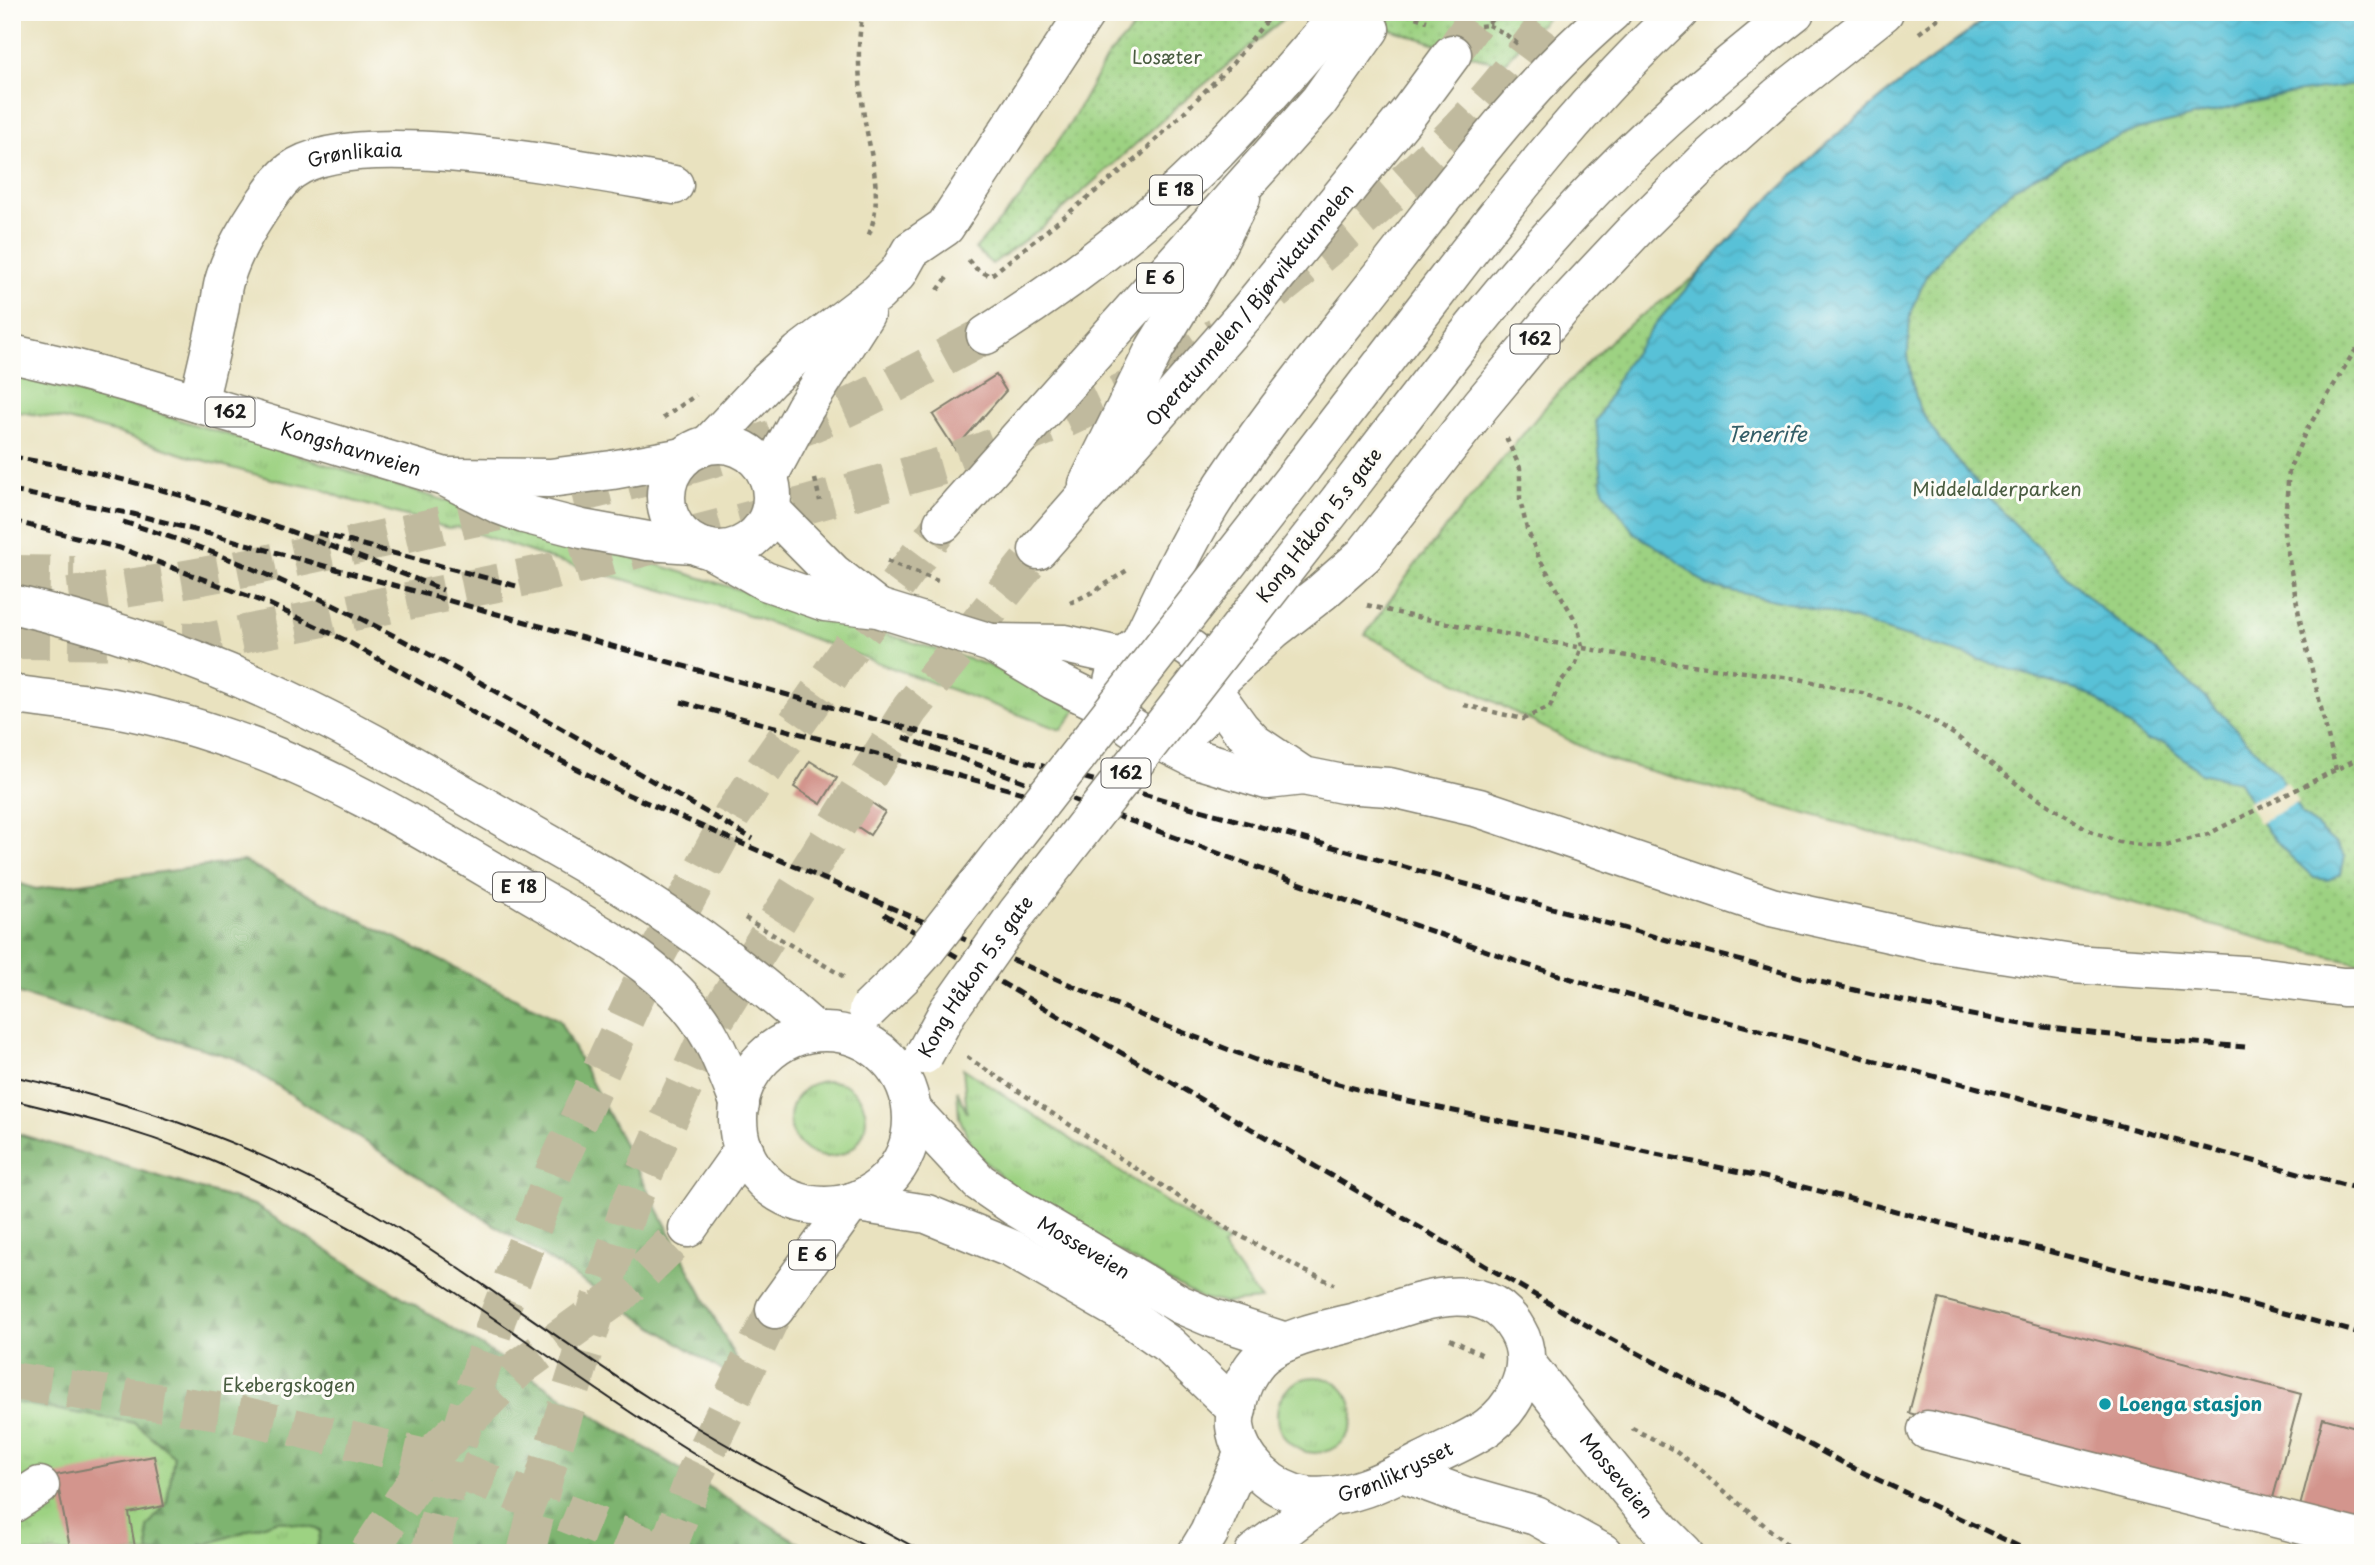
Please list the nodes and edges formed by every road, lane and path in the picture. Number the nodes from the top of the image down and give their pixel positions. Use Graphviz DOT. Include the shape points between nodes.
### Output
graph roads {
  1 [pos="863,12"];
  2 [pos="1086,12"];
  3 [pos="1273,12"];
  4 [pos="1612,12"];
  5 [pos="1679,12"];
  6 [pos="1795,12"];
  7 [pos="1884,12"];
  8 [pos="1947,12"];
  9 [pos="1354,22"];
  10 [pos="1488,26"];
  11 [pos="1914,36"];
  12 [pos="1520,45"];
  13 [pos="1452,54"];
  14 [pos="1253,174"];
  15 [pos="674,185"];
  16 [pos="863,248"];
  17 [pos="966,258"];
  18 [pos="956,265"];
  19 [pos="878,293"];
  20 [pos="934,296"];
  21 [pos="986,335"];
  22 [pos="2363,341"];
  23 [pos="12,354"];
  24 [pos="704,388"];
  25 [pos="198,404"];
  26 [pos="656,422"];
  27 [pos="1512,428"];
  28 [pos="1506,436"];
  29 [pos="1499,444"];
  30 [pos="696,451"];
  31 [pos="814,474"];
  32 [pos="445,477"];
  33 [pos="769,494"];
  34 [pos="1079,502"];
  35 [pos="823,506"];
  36 [pos="943,523"];
  37 [pos="700,546"];
  38 [pos="1038,550"];
  39 [pos="877,558"];
  40 [pos="1139,562"];
  41 [pos="945,584"];
  42 [pos="1381,596"];
  43 [pos="12,604"];
  44 [pos="1066,605"];
  45 [pos="878,608"];
  46 [pos="991,643"];
  47 [pos="1582,646"];
  48 [pos="1132,650"];
  49 [pos="1211,688"];
  50 [pos="12,694"];
  51 [pos="1464,705"];
  52 [pos="1120,713"];
  53 [pos="1150,736"];
  54 [pos="2363,756"];
  55 [pos="2336,770"];
  56 [pos="1303,776"];
  57 [pos="2363,987"];
  58 [pos="841,1025"];
  59 [pos="910,1101"];
  60 [pos="740,1105"];
  61 [pos="744,1149"];
  62 [pos="852,1202"];
  63 [pos="688,1228"];
  64 [pos="775,1310"];
  65 [pos="1286,1342"];
  66 [pos="1522,1378"];
  67 [pos="1237,1410"];
  68 [pos="1927,1430"];
  69 [pos="1244,1452"];
  70 [pos="1400,1472"];
  71 [pos="1329,1496"];
  72 [pos="2363,1540"];
  73 [pos="1197,1553"];
  74 [pos="1254,1553"];
  75 [pos="1603,1553"];
  76 [pos="1684,1553"];
  1 -- 16 [label="path" via="858,61 877,186 874,225"];
  2 -- 19 [label="main road" via="945,227 911,250 898,273"];
  3 -- 17 [label="path" via="1233,63 1141,155 989,276"];
  4 -- 48 [label="main road" via="1531,91 1465,170 1246,451 1209,508"];
  5 -- 58 [label="main road, 162, bridge" via="1607,83 1536,166 926,950 903,976"];
  6 -- 59 [label="main road, Kong Håkon 5.s gate / 162, bridge" via="1671,114 1578,205 1457,348 1017,913 948,1011 924,1055"];
  7 -- 49 [label="main road, 162" via="1778,96 1633,231 1559,311 1364,555"];
  8 -- 11 [label="path"];
  9 -- 14 [label="main road, E 6" via="1319,102"];
  9 -- 21 [label="main road, E 18" via="1282,83 1146,217 1039,302"];
  10 -- 12 [label="path"];
  13 -- 34 [label="main road, Operatunnelen / Bjørvikatunnelen" via="1248,311"];
  14 -- 34 [label="main road" via="1156,348"];
  14 -- 36 [label="main road, E 6"];
  15 -- 25 [label="main road, Grønlikaia" via="500,157 397,150 353,151 292,170 274,188 238,245 224,280"];
  18 -- 20 [label="path"];
  19 -- 30 [label="main road" via="799,353"];
  19 -- 33 [label="main road" via="805,408"];
  22 -- 55 [label="path" via="2305,433 2289,470 2284,533"];
  23 -- 25 [label="main road, Kongshavnveien / 162"];
  24 -- 26 [label="path"];
  25 -- 32 [label="main road, Kongshavnveien / 162"];
  27 -- 28 [label="path"];
  28 -- 29 [label="path"];
  28 -- 47 [label="path" via="1520,468 1520,499 1527,529 1577,623"];
  30 -- 32 [label="main road, Kongshavnveien / 162" via="550,478"];
  30 -- 33 [label="main road, 162" via="727,444 745,450 759,462"];
  30 -- 37 [label="main road, 162" via="671,473 666,503 672,522 685,538"];
  31 -- 35 [label="path"];
  32 -- 37 [label="main road, Kongshavnveien / 162" via="500,505 536,517 648,541"];
  33 -- 37 [label="main road, 162" via="765,523 746,543 720,550"];
  33 -- 45 [label="main road, Kongshavnveien / 162" via="833,573"];
  34 -- 38 [label="main road, Operatunnelen / Bjørvikatunnelen"];
  37 -- 45 [label="main road, Kongshavnveien / 162" via="765,581 825,602"];
  39 -- 41 [label="path"];
  40 -- 44 [label="path"];
  42 -- 47 [label="path" via="1373,607"];
  43 -- 58 [label="main road, E 18" via="57,614 194,660 310,711 404,760 643,899 745,972"];
  45 -- 46 [label="main road, Kongshavnveien / 162"];
  46 -- 48 [label="main road, Kongshavnveien / 162"];
  46 -- 52 [label="main road, Kongshavnveien / 162"];
  47 -- 51 [label="path" via="1550,707 1523,719"];
  47 -- 55 [label="path" via="1644,659 1799,679 1908,709 1955,735 2063,815 2119,842 2166,845 2208,834"];
  48 -- 49 [label="main road, 162" via="1161,638 1183,643 1206,666"];
  48 -- 52 [label="main road" via="1112,685"];
  49 -- 53 [label="main road, 162" via="1206,709 1192,726 1172,736"];
  49 -- 56 [label="main road" via="1254,743"];
  50 -- 60 [label="main road, E 18" via="98,705 235,741 323,778 435,838 606,939 668,985 705,1027"];
  52 -- 53 [label="main road, 162" via="1133,728"];
  53 -- 56 [label="main road" via="1194,758 1267,780"];
  54 -- 55 [label="path"];
  56 -- 57 [label="main road" via="1389,787 1479,808 1771,907 1930,942 2072,964"];
  58 -- 59 [label="main road, E 18" via="883,1054 898,1071"];
  58 -- 60 [label="main road, E 18" via="795,1037 775,1048 746,1083"];
  59 -- 62 [label="main road, E 18" via="912,1131 895,1171 880,1187"];
  59 -- 65 [label="main road, Mosseveien" via="979,1182 1017,1208 1179,1304"];
  60 -- 61 [label="main road, E 18"];
  61 -- 62 [label="main road, E 18" via="757,1172 776,1191 800,1202 826,1206"];
  61 -- 63 [label="main road"];
  62 -- 64 [label="main road, E 6"];
  62 -- 67 [label="main road, Mosseveien" via="928,1214 1012,1249 1122,1312 1169,1345"];
  65 -- 66 [label="main road, Grønlikrysset, bridge" via="1450,1295 1478,1297 1496,1306 1523,1340"];
  65 -- 67 [label="main road, Grønlikrysset" via="1255,1363 1240,1392"];
  66 -- 70 [label="main road, Grønlikrysset" via="1501,1418"];
  66 -- 76 [label="main road, Mosseveien, bridge" via="1568,1416"];
  67 -- 69 [label="main road, Grønlikrysset" via="1235,1425"];
  68 -- 72 [label="main road"];
  69 -- 71 [label="main road, Grønlikrysset" via="1264,1477 1285,1490"];
  69 -- 73 [label="main road"];
  70 -- 71 [label="main road, Grønlikrysset"];
  70 -- 75 [label="main road" via="1536,1516"];
  71 -- 74 [label="main road"];
}
